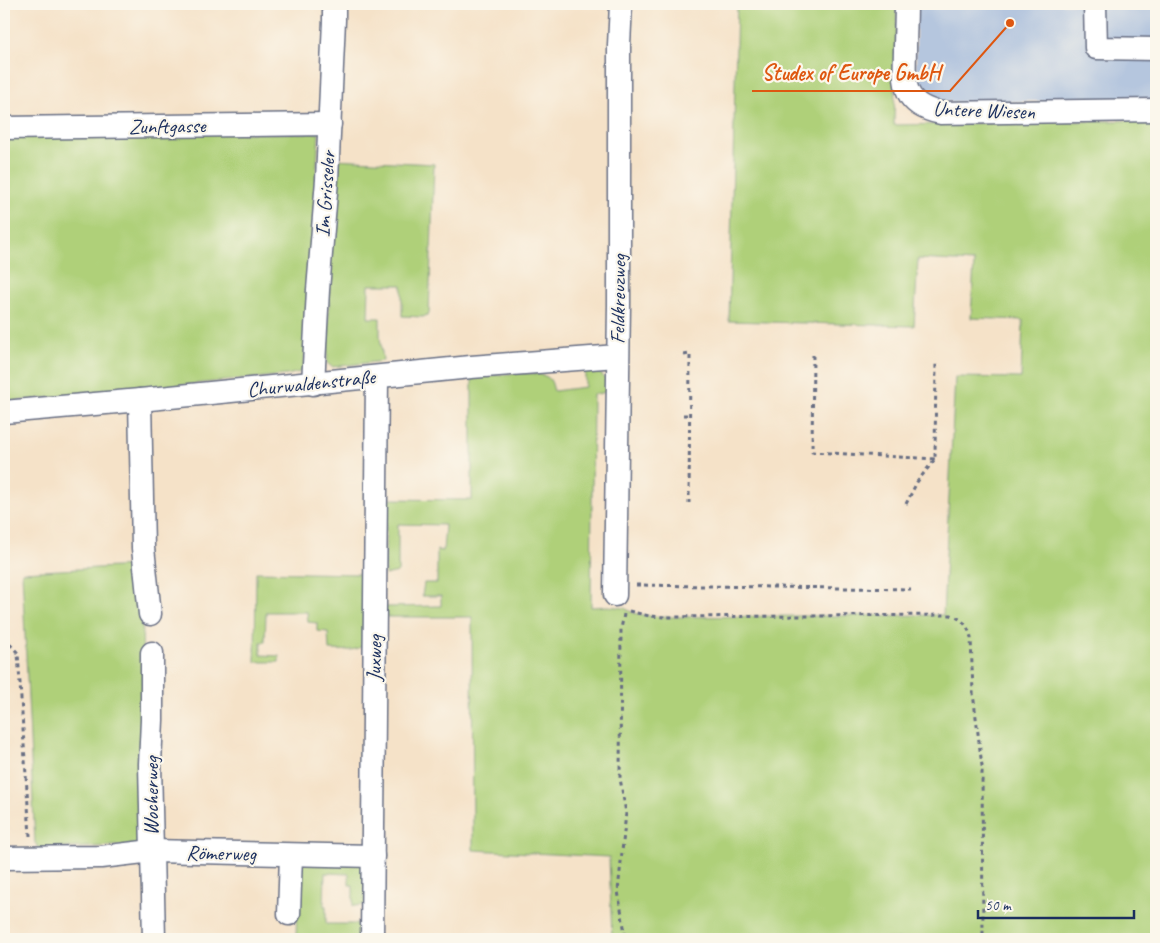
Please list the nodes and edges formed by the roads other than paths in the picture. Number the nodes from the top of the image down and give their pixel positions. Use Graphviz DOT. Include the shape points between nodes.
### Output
graph roads {
  1 [pos="334,4"];
  2 [pos="621,4"];
  3 [pos="906,4"];
  4 [pos="1095,4"];
  5 [pos="1156,49"];
  6 [pos="1156,110"];
  7 [pos="330,124"];
  8 [pos="4,128"];
  9 [pos="617,356"];
  10 [pos="377,377"];
  11 [pos="313,384"];
  12 [pos="140,400"];
  13 [pos="4,412"];
  14 [pos="618,596"];
  15 [pos="150,614"];
  16 [pos="152,653"];
  17 [pos="152,851"];
  18 [pos="291,855"];
  19 [pos="372,856"];
  20 [pos="4,858"];
  21 [pos="289,914"];
  22 [pos="154,939"];
  23 [pos="372,939"];
  1 -- 7 [label="street, Im Grisseler"];
  2 -- 9 [label="street, Feldkreuzweg"];
  3 -- 6 [label="street, Untere Wiesen" via="904,79 916,103 926,110"];
  4 -- 5 [label="street" via="1096,48"];
  7 -- 8 [label="street, Zunftgasse"];
  7 -- 11 [label="street, Im Grisseler"];
  9 -- 10 [label="street, Churwaldenstraße"];
  9 -- 14 [label="street, Feldkreuzweg"];
  10 -- 11 [label="street, Churwaldenstraße"];
  10 -- 19 [label="street, Juxweg"];
  11 -- 12 [label="street, Churwaldenstraße"];
  12 -- 13 [label="street, Churwaldenstraße"];
  12 -- 15 [label="street" via="143,548"];
  16 -- 17 [label="street, Wocherweg"];
  17 -- 18 [label="street, Römerweg"];
  17 -- 20 [label="street, Römerweg" via="101,856"];
  17 -- 22 [label="street, Wocherweg"];
  18 -- 19 [label="street, Römerweg"];
  18 -- 21 [label="street"];
  19 -- 23 [label="street, Juxweg"];
}
